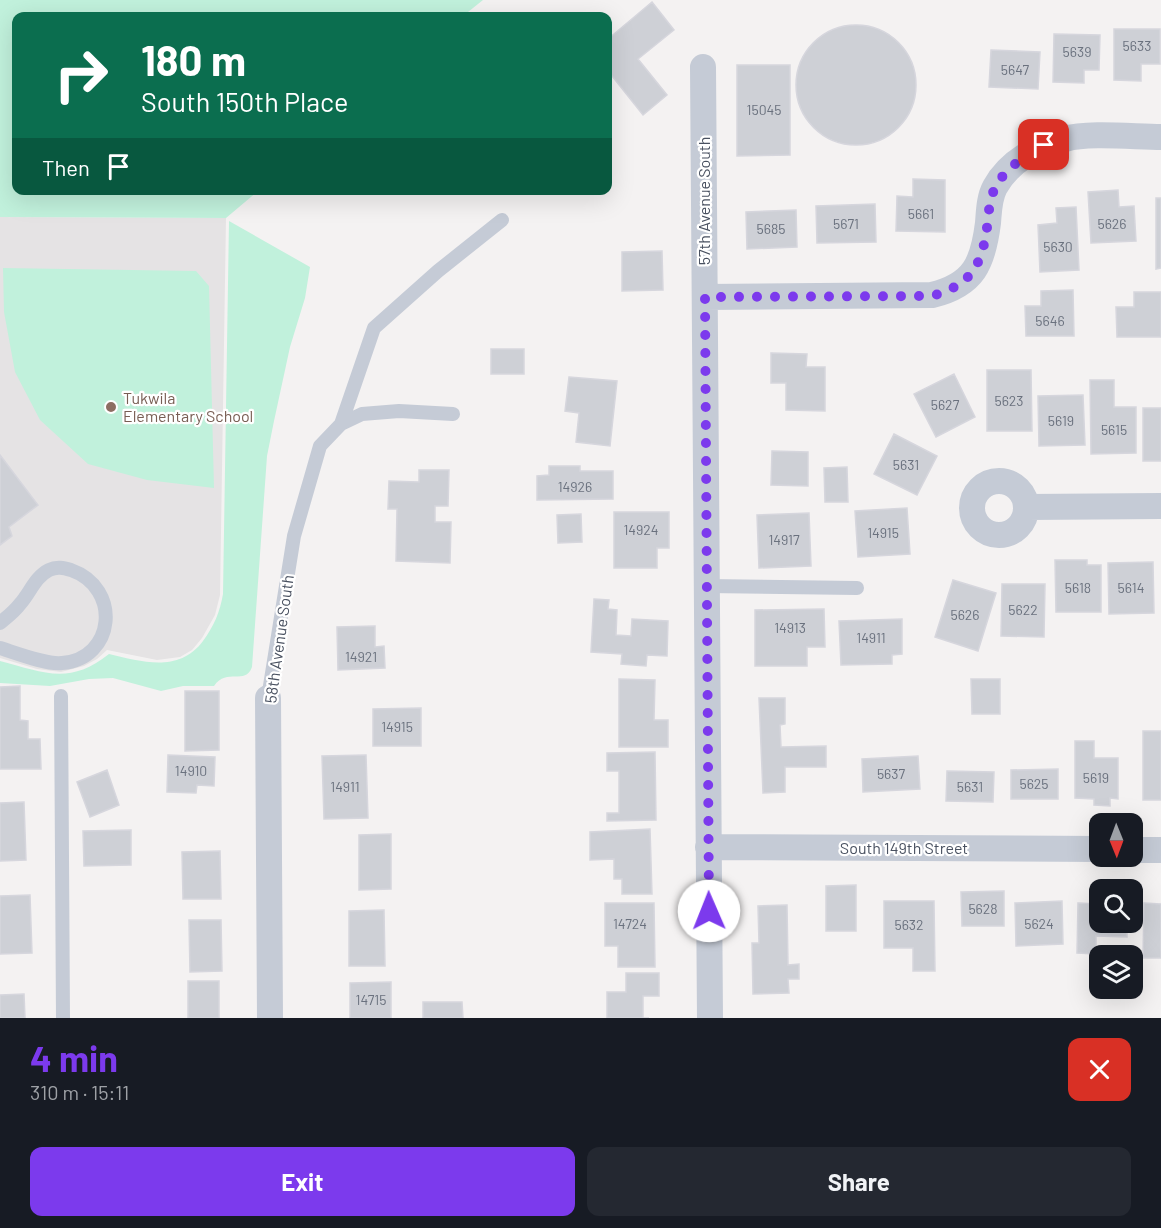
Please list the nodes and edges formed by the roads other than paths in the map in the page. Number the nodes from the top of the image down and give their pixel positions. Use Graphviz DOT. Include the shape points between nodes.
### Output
graph roads {
  1 [pos="703,67"];
  2 [pos="1161,137"];
  3 [pos="502,220"];
  4 [pos="705,297"];
  5 [pos="453,414"];
  6 [pos="341,424"];
  7 [pos="1161,506"];
  8 [pos="1027,507"];
  9 [pos="707,586"];
  10 [pos="857,588"];
  11 [pos="0,623"];
  12 [pos="0,648"];
  13 [pos="61,696"];
  14 [pos="268,698"];
  15 [pos="708,847"];
  16 [pos="1089,849"];
  17 [pos="1143,850"];
  18 [pos="1161,850"];
  19 [pos="63,1018"];
  20 [pos="270,1018"];
  21 [pos="710,1018"];
  1 -- 4 [label="street, 57th Avenue South"];
  2 -- 4 [label="street" via="1068,138 1022,157 995,187 980,263 970,276 946,292 932,296"];
  3 -- 6 [label="lane" via="438,270 374,328"];
  4 -- 9 [label="street, 57th Avenue South"];
  5 -- 6 [label="lane, 58th Avenue South" via="362,414"];
  6 -- 14 [label="lane, 58th Avenue South" via="320,446 294,536"];
  7 -- 8 [label="street"];
  9 -- 10 [label="lane"];
  9 -- 15 [label="street, 57th Avenue South"];
  11 -- 12 [label="lane" via="21,604 40,576 51,569 63,567 81,574 94,584 104,600 105,627 100,640 78,659 62,663"];
  13 -- 19 [label="lane"];
  14 -- 20 [label="street, 58th Avenue South"];
  15 -- 16 [label="street, South 149th Street"];
  15 -- 21 [label="street, 57th Avenue South"];
  17 -- 18 [label="street"];
}
